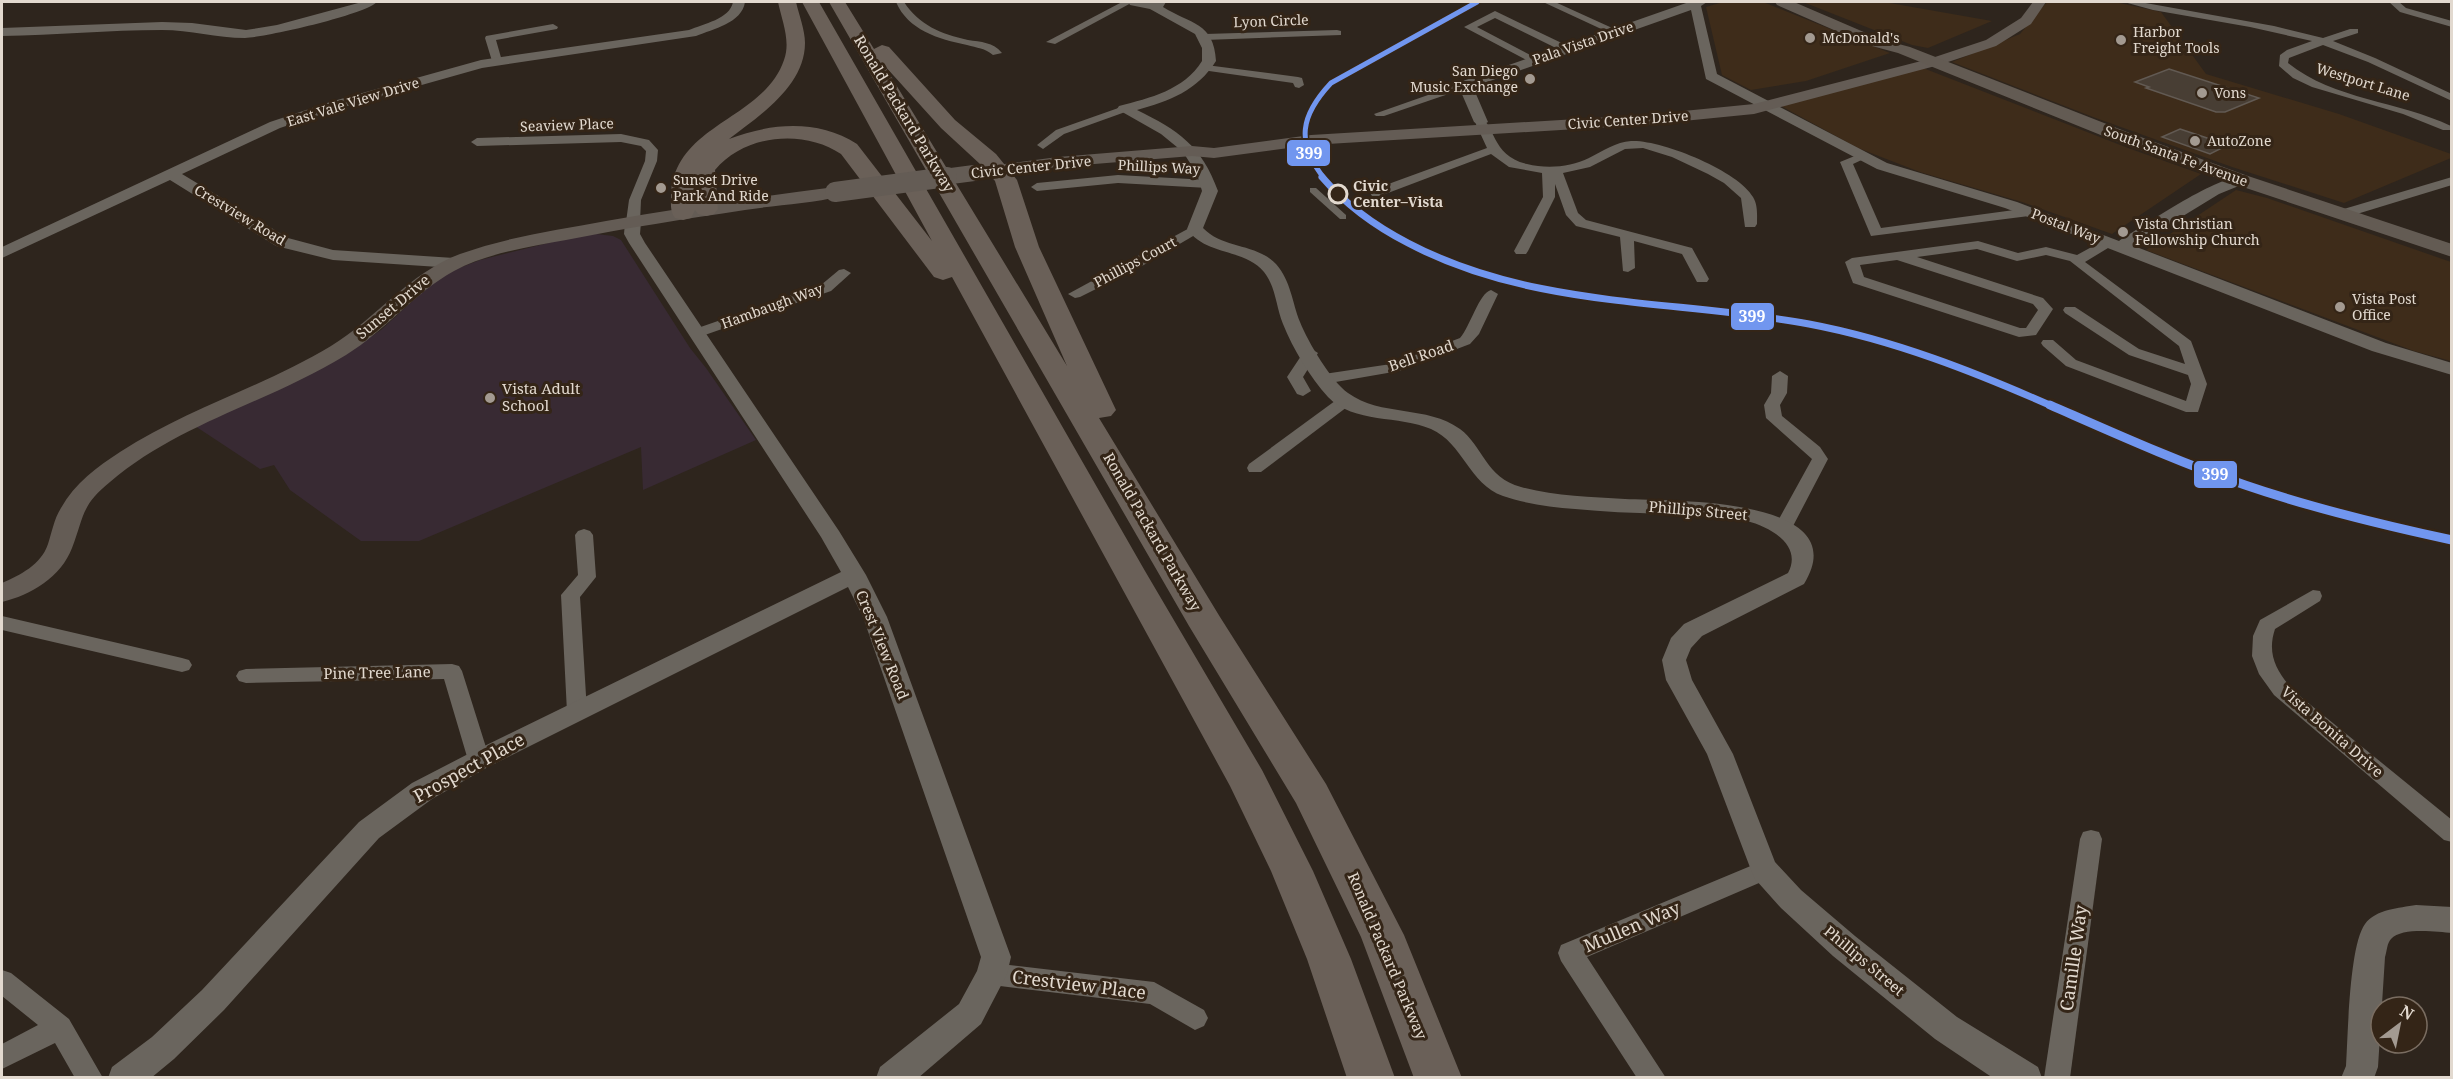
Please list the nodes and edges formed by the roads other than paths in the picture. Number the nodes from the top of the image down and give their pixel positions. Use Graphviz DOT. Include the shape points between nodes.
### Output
graph roads {
  1 [pos="374,2"];
  2 [pos="739,2"];
  3 [pos="787,2"];
  4 [pos="811,2"];
  5 [pos="839,2"];
  6 [pos="900,2"];
  7 [pos="1128,2"];
  8 [pos="1134,2"];
  9 [pos="1548,2"];
  10 [pos="1782,2"];
  11 [pos="1792,2"];
  12 [pos="2038,2"];
  13 [pos="2129,2"];
  14 [pos="2394,2"];
  15 [pos="1697,3"];
  16 [pos="1158,4"];
  17 [pos="2010,14"];
  18 [pos="2451,24"];
  19 [pos="553,27"];
  20 [pos="2354,31"];
  21 [pos="2,32"];
  22 [pos="1616,32"];
  23 [pos="1337,33"];
  24 [pos="1205,37"];
  25 [pos="2322,41"];
  26 [pos="1051,42"];
  27 [pos="1566,49"];
  28 [pos="997,53"];
  29 [pos="1919,56"];
  30 [pos="497,61"];
  31 [pos="1534,61"];
  32 [pos="1206,68"];
  33 [pos="1299,85"];
  34 [pos="1465,85"];
  35 [pos="1753,98"];
  36 [pos="2451,98"];
  37 [pos="1768,106"];
  38 [pos="1125,109"];
  39 [pos="1380,114"];
  40 [pos="1483,125"];
  41 [pos="2447,128"];
  42 [pos="477,142"];
  43 [pos="1043,145"];
  44 [pos="1494,150"];
  45 [pos="1192,151"];
  46 [pos="1863,157"];
  47 [pos="1552,170"];
  48 [pos="985,171"];
  49 [pos="171,174"];
  50 [pos="2241,180"];
  51 [pos="2451,181"];
  52 [pos="1208,184"];
  53 [pos="1037,187"];
  54 [pos="1313,190"];
  55 [pos="835,192"];
  56 [pos="1376,193"];
  57 [pos="706,209"];
  58 [pos="2029,212"];
  59 [pos="683,213"];
  60 [pos="2342,214"];
  61 [pos="1343,217"];
  62 [pos="633,222"];
  63 [pos="1750,224"];
  64 [pos="1195,229"];
  65 [pos="1627,235"];
  66 [pos="2115,245"];
  67 [pos="1521,251"];
  68 [pos="2451,251"];
  69 [pos="2,253"];
  70 [pos="1899,256"];
  71 [pos="2080,260"];
  72 [pos="454,263"];
  73 [pos="1628,268"];
  74 [pos="844,273"];
  75 [pos="1702,279"];
  76 [pos="1075,294"];
  77 [pos="1491,294"];
  78 [pos="2070,310"];
  79 [pos="697,333"];
  80 [pos="2049,343"];
  81 [pos="1310,353"];
  82 [pos="2451,369"];
  83 [pos="2195,372"];
  84 [pos="1780,376"];
  85 [pos="1324,379"];
  86 [pos="1023,382"];
  87 [pos="1302,391"];
  88 [pos="1345,401"];
  89 [pos="1255,468"];
  90 [pos="1135,502"];
  91 [pos="1783,528"];
  92 [pos="584,535"];
  93 [pos="854,575"];
  94 [pos="2,593"];
  95 [pos="2313,596"];
  96 [pos="2,623"];
  97 [pos="182,665"];
  98 [pos="246,676"];
  99 [pos="577,712"];
  100 [pos="478,760"];
  101 [pos="2451,833"];
  102 [pos="2091,839"];
  103 [pos="1765,870"];
  104 [pos="2451,920"];
  105 [pos="992,974"];
  106 [pos="2,981"];
  107 [pos="1195,1018"];
  108 [pos="60,1027"];
  109 [pos="2,1057"];
  110 [pos="90,1077"];
  111 [pos="124,1077"];
  112 [pos="892,1077"];
  113 [pos="1371,1077"];
  114 [pos="1438,1077"];
  115 [pos="1653,1077"];
  116 [pos="2026,1077"];
  117 [pos="2057,1077"];
  118 [pos="2357,1077"];
  1 -- 21 [label="street" via="246,34 162,26"];
  2 -- 30 [label="street, East Vale View Drive" via="725,20 692,33"];
  3 -- 59 [label="highway" via="796,44 789,69 763,101 693,157 683,177"];
  4 -- 86 [label="highway, Ronald Packard Parkway"];
  5 -- 48 [label="highway"];
  5 -- 90 [label="highway, Ronald Packard Parkway"];
  6 -- 28 [label="street" via="913,21 933,33 990,47"];
  7 -- 26 [label="street"];
  8 -- 16 [label="street"];
  9 -- 22 [label="street"];
  10 -- 29 [label="main road, South Santa Fe Avenue"];
  11 -- 29 [label="main road, South Santa Fe Avenue"];
  12 -- 29 [label="main road, Civic Center Drive" via="2026,21 1997,40"];
  13 -- 25 [label="street" via="2256,24"];
  14 -- 18 [label="street" via="2403,10"];
  15 -- 22 [label="street, Pala Vista Drive"];
  15 -- 35 [label="street, Postal Way" via="1711,76"];
  16 -- 24 [label="street" via="1156,8 1162,13 1195,27"];
  17 -- 29 [label="main road, Civic Center Drive" via="1983,35"];
  19 -- 30 [label="street" via="490,38"];
  20 -- 25 [label="street, Westport Lane"];
  22 -- 27 [label="street, Pala Vista Drive"];
  23 -- 24 [label="street, Lyon Circle"];
  24 -- 32 [label="street" via="1210,54"];
  25 -- 36 [label="street" via="2360,53"];
  25 -- 41 [label="street, Westport Lane" via="2291,52 2284,57 2283,64 2316,85 2417,114"];
  27 -- 31 [label="street, Pala Vista Drive"];
  27 -- 31 [label="street" via="1495,14 1469,27"];
  29 -- 35 [label="main road, Civic Center Drive"];
  29 -- 37 [label="main road, Civic Center Drive"];
  29 -- 50 [label="main road, South Santa Fe Avenue"];
  30 -- 49 [label="street, East Vale View Drive" via="275,125"];
  31 -- 34 [label="street, Pala Vista Drive"];
  32 -- 33 [label="street" via="1298,80"];
  32 -- 38 [label="street" via="1173,93"];
  34 -- 39 [label="street, Pala Vista Drive"];
  34 -- 40 [label="street"];
  35 -- 37 [label="street, Postal Way"];
  35 -- 40 [label="main road, Civic Center Drive" via="1673,110"];
  37 -- 40 [label="main road, Civic Center Drive" via="1643,120"];
  37 -- 46 [label="street, Postal Way"];
  38 -- 43 [label="street" via="1060,132"];
  38 -- 45 [label="street" via="1167,131"];
  40 -- 44 [label="street"];
  40 -- 45 [label="main road, Civic Center Drive" via="1310,131"];
  42 -- 62 [label="street, Seaview Place" via="621,138 645,143 652,150 651,161 635,200"];
  44 -- 47 [label="street" via="1510,162"];
  44 -- 56 [label="street"];
  45 -- 48 [label="main road, Civic Center Drive"];
  45 -- 52 [label="street"];
  46 -- 58 [label="street, Postal Way" via="1904,174"];
  46 -- 58 [label="street" via="1846,162 1876,233"];
  47 -- 63 [label="street" via="1584,165 1628,144 1647,144 1730,181 1747,195"];
  47 -- 65 [label="street" via="1572,215 1581,223"];
  47 -- 67 [label="street" via="1549,197"];
  48 -- 55 [label="main road, Civic Center Drive, bridge"];
  48 -- 90 [label="highway" via="1006,180 1027,247 1106,421"];
  49 -- 69 [label="street, East Vale View Drive"];
  49 -- 72 [label="street, Crestview Road" via="285,243 333,255"];
  50 -- 60 [label="main road, South Santa Fe Avenue"];
  50 -- 66 [label="street" via="2213,191"];
  51 -- 60 [label="street"];
  52 -- 53 [label="street, Phillips Way" via="1118,179"];
  52 -- 64 [label="street" via="1210,196 1196,218"];
  54 -- 61 [label="street"];
  55 -- 57 [label="main road, Sunset Drive"];
  57 -- 59 [label="main road, Sunset Drive"];
  57 -- 86 [label="highway" via="704,169 727,147 766,135 797,132 843,143"];
  58 -- 66 [label="street, Postal Way"];
  59 -- 62 [label="main road, Sunset Drive"];
  60 -- 68 [label="main road, South Santa Fe Avenue"];
  62 -- 72 [label="main road, Sunset Drive" via="540,239"];
  62 -- 79 [label="street, Crest View Road" via="632,234 637,243"];
  64 -- 76 [label="street, Phillips Court"];
  64 -- 81 [label="street, Phillips Street" via="1214,244 1259,257 1272,270 1292,324"];
  65 -- 73 [label="street"];
  65 -- 75 [label="street" via="1687,250"];
  66 -- 71 [label="street"];
  66 -- 82 [label="street, Postal Way" via="2379,347"];
  70 -- 70 [label="street" via="1852,262 1858,280 2019,333 2031,332 2046,309 2038,301"];
  70 -- 71 [label="street" via="1978,245 2017,257 2046,251"];
  71 -- 83 [label="street" via="2076,262 2186,344"];
  72 -- 94 [label="main road, Sunset Drive" via="420,283 368,330 338,350 161,436 115,466 92,484 74,506 60,548 48,567"];
  74 -- 79 [label="street, Hambaugh Way" via="826,288"];
  77 -- 85 [label="street, Bell Road" via="1466,340 1394,368"];
  78 -- 83 [label="street" via="2134,352"];
  79 -- 93 [label="street, Crest View Road"];
  80 -- 83 [label="street" via="2071,363 2192,409 2199,384"];
  81 -- 85 [label="street, Phillips Street"];
  81 -- 87 [label="street" via="1295,377"];
  84 -- 91 [label="street" via="1779,393 1772,405 1774,418 1820,459"];
  85 -- 88 [label="street, Phillips Street"];
  86 -- 113 [label="highway, Ronald Packard Parkway" via="1248,781 1329,959"];
  88 -- 89 [label="street"];
  88 -- 91 [label="street, Phillips Street" via="1443,427 1455,435 1486,477 1511,491 1561,500 1742,513"];
  90 -- 114 [label="highway, Ronald Packard Parkway" via="1312,795 1382,935"];
  91 -- 103 [label="street, Phillips Street" via="1805,552 1804,566 1796,578 1693,630 1680,644 1674,660 1679,680 1720,754"];
  92 -- 99 [label="street" via="587,577 570,595"];
  93 -- 99 [label="street, Prospect Place"];
  93 -- 105 [label="street, Crest View Road" via="875,617 996,957"];
  95 -- 101 [label="street, Vista Bonita Drive" via="2267,625 2260,648 2263,663 2289,698"];
  96 -- 97 [label="street"];
  98 -- 100 [label="street, Pine Tree Lane" via="452,671"];
  99 -- 100 [label="street, Prospect Place"];
  100 -- 111 [label="street, Prospect Place" via="422,791 369,830 213,1000"];
  102 -- 117 [label="street, Camille Way"];
  103 -- 115 [label="street, Mullen Way" via="1570,953"];
  103 -- 116 [label="street, Phillips Street" via="1835,938 1946,1028"];
  104 -- 118 [label="street" via="2416,918 2389,923 2376,933 2370,957 2362,1067"];
  105 -- 107 [label="street, Crestview Place" via="1154,993"];
  105 -- 112 [label="street, Crest View Road" via="970,1014"];
  106 -- 108 [label="street"];
  108 -- 109 [label="street"];
  108 -- 110 [label="street"];
}
